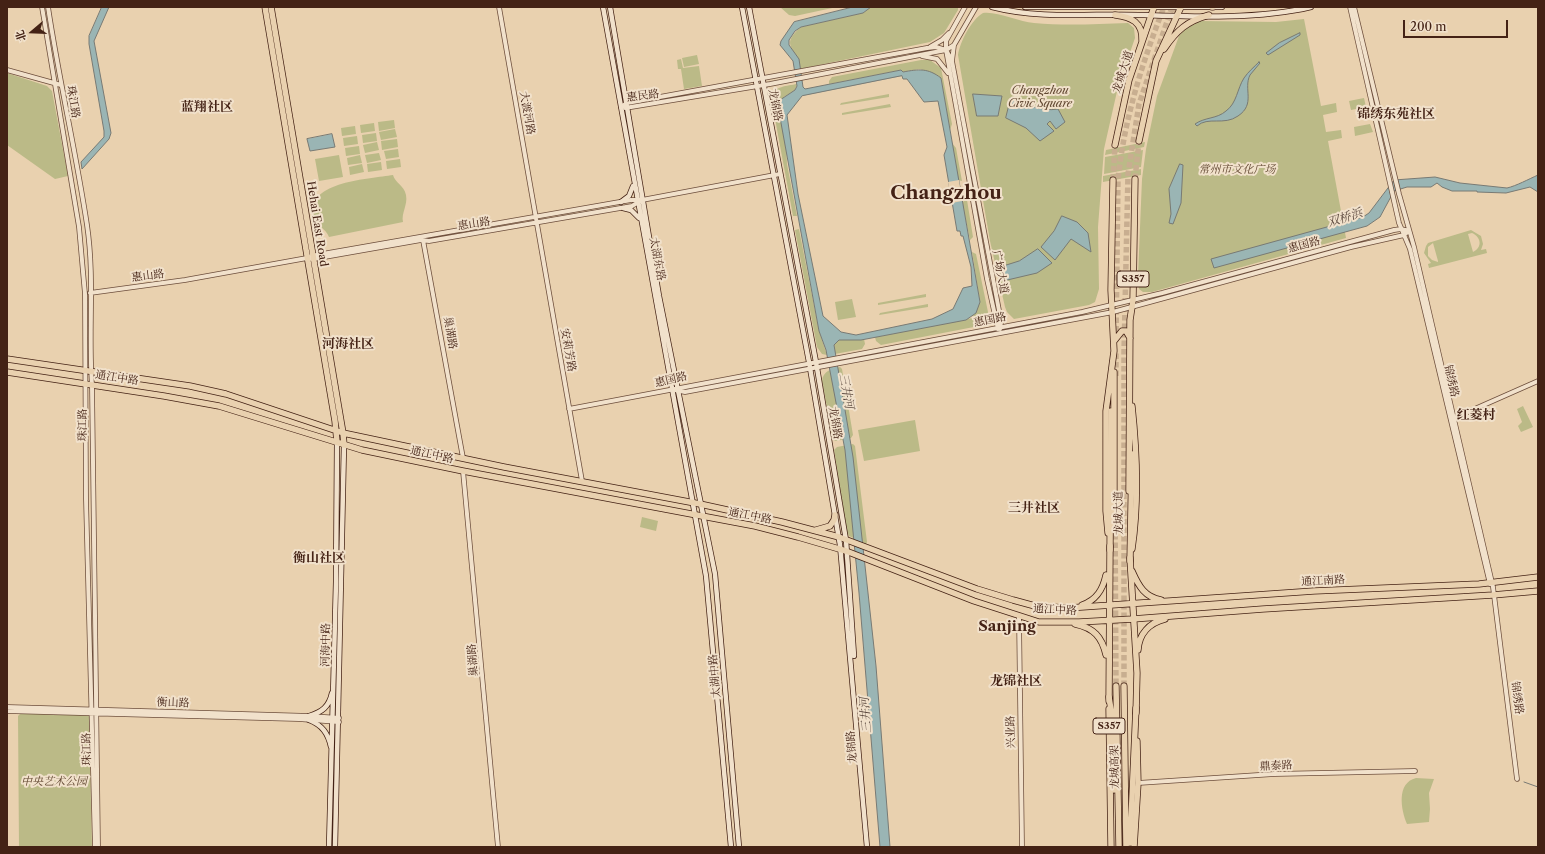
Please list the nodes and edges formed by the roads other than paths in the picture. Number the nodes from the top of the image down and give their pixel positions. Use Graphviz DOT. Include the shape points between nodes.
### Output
graph roads {
  1 [pos="42,7"];
  2 [pos="48,7"];
  3 [pos="266,7"];
  4 [pos="271,7"];
  5 [pos="499,7"];
  6 [pos="603,7"];
  7 [pos="610,7"];
  8 [pos="742,7"];
  9 [pos="749,7"];
  10 [pos="965,7"];
  11 [pos="976,7"];
  12 [pos="992,7"];
  13 [pos="1025,7"];
  14 [pos="1154,7"];
  15 [pos="1180,7"];
  16 [pos="1212,7"];
  17 [pos="1222,7"];
  18 [pos="1311,7"];
  19 [pos="1350,7"];
  20 [pos="1354,7"];
  21 [pos="962,12"];
  22 [pos="1115,15"];
  23 [pos="1152,15"];
  24 [pos="1209,15"];
  25 [pos="1175,16"];
  26 [pos="970,17"];
  27 [pos="953,28"];
  28 [pos="954,45"];
  29 [pos="1141,47"];
  30 [pos="927,48"];
  31 [pos="946,50"];
  32 [pos="918,55"];
  33 [pos="952,61"];
  34 [pos="1156,61"];
  35 [pos="7,70"];
  36 [pos="762,79"];
  37 [pos="951,79"];
  38 [pos="756,83"];
  39 [pos="54,84"];
  40 [pos="762,85"];
  41 [pos="61,86"];
  42 [pos="627,106"];
  43 [pos="621,107"];
  44 [pos="1139,141"];
  45 [pos="1115,145"];
  46 [pos="780,174"];
  47 [pos="774,176"];
  48 [pos="1135,179"];
  49 [pos="1113,180"];
  50 [pos="634,182"];
  51 [pos="639,201"];
  52 [pos="621,202"];
  53 [pos="622,208"];
  54 [pos="535,217"];
  55 [pos="641,222"];
  56 [pos="536,223"];
  57 [pos="1402,229"];
  58 [pos="1409,231"];
  59 [pos="1404,235"];
  60 [pos="423,238"];
  61 [pos="311,258"];
  62 [pos="91,293"];
  63 [pos="85,294"];
  64 [pos="1132,303"];
  65 [pos="1112,305"];
  66 [pos="1113,312"];
  67 [pos="999,328"];
  68 [pos="1000,333"];
  69 [pos="1130,338"];
  70 [pos="1114,341"];
  71 [pos="7,359"];
  72 [pos="838,360"];
  73 [pos="816,364"];
  74 [pos="810,365"];
  75 [pos="84,370"];
  76 [pos="7,372"];
  77 [pos="91,372"];
  78 [pos="1538,381"];
  79 [pos="85,384"];
  80 [pos="92,385"];
  81 [pos="676,390"];
  82 [pos="569,409"];
  83 [pos="1111,411"];
  84 [pos="1452,419"];
  85 [pos="337,431"];
  86 [pos="343,434"];
  87 [pos="337,442"];
  88 [pos="344,445"];
  89 [pos="1132,454"];
  90 [pos="463,458"];
  91 [pos="463,471"];
  92 [pos="582,481"];
  93 [pos="697,503"];
  94 [pos="695,515"];
  95 [pos="835,515"];
  96 [pos="704,517"];
  97 [pos="818,531"];
  98 [pos="839,537"];
  99 [pos="846,540"];
  100 [pos="1110,550"];
  101 [pos="843,551"];
  102 [pos="1130,564"];
  103 [pos="1109,567"];
  104 [pos="1538,577"];
  105 [pos="1491,582"];
  106 [pos="1538,590"];
  107 [pos="1493,595"];
  108 [pos="1177,600"];
  109 [pos="1109,604"];
  110 [pos="1132,604"];
  111 [pos="1074,608"];
  112 [pos="1181,615"];
  113 [pos="1019,617"];
  114 [pos="1132,619"];
  115 [pos="1108,620"];
  116 [pos="1059,622"];
  117 [pos="1108,663"];
  118 [pos="1137,673"];
  119 [pos="334,682"];
  120 [pos="1116,686"];
  121 [pos="1124,686"];
  122 [pos="1109,697"];
  123 [pos="7,707"];
  124 [pos="1136,708"];
  125 [pos="7,711"];
  126 [pos="94,711"];
  127 [pos="309,718"];
  128 [pos="336,720"];
  129 [pos="332,753"];
  130 [pos="1415,771"];
  131 [pos="1517,780"];
  132 [pos="1138,783"];
  133 [pos="95,847"];
  134 [pos="98,847"];
  135 [pos="329,847"];
  136 [pos="335,847"];
  137 [pos="498,847"];
  138 [pos="731,847"];
  139 [pos="739,847"];
  140 [pos="867,847"];
  141 [pos="870,847"];
  142 [pos="1022,847"];
  143 [pos="1111,847"];
  144 [pos="1118,847"];
  145 [pos="1126,847"];
  146 [pos="1130,847"];
  147 [pos="1134,847"];
  1 -- 39 [label="street, 珠江路"];
  2 -- 41 [label="street, 珠江路"];
  3 -- 61 [label="main road, Hehai East Road"];
  4 -- 61 [label="main road, Hehai East Road"];
  5 -- 54 [label="street, 大渡河路"];
  6 -- 43 [label="main road, 太湖东路"];
  7 -- 42 [label="main road, 太湖东路"];
  8 -- 38 [label="main road, 龙锦路"];
  9 -- 36 [label="main road, 龙锦路"];
  10 -- 21 [label="street, 广场大道"];
  11 -- 26 [label="street, 广场大道"];
  12 -- 22 [label="main road" via="1039,15"];
  13 -- 14 [label="main road"];
  14 -- 15 [label="main road"];
  14 -- 23 [label="main road, 龙城大道"];
  15 -- 16 [label="main road"];
  15 -- 25 [label="main road"];
  16 -- 17 [label="main road"];
  18 -- 24 [label="main road" via="1271,13"];
  19 -- 57 [label="street, 锦绣路"];
  20 -- 58 [label="street, 锦绣路"];
  21 -- 26 [label="street" via="966,10"];
  21 -- 27 [label="street, 广场大道"];
  22 -- 23 [label="main road"];
  22 -- 29 [label="main road" via="1130,17 1137,22 1142,36"];
  23 -- 25 [label="main road"];
  23 -- 29 [label="main road, 龙城大道"];
  24 -- 25 [label="main road"];
  24 -- 34 [label="main road" via="1184,25 1176,32"];
  25 -- 34 [label="main road"];
  26 -- 28 [label="street, 广场大道"];
  27 -- 30 [label="street" via="942,40"];
  27 -- 31 [label="street, 广场大道" via="946,41"];
  28 -- 31 [label="street, 惠民路"];
  28 -- 33 [label="street, 广场大道"];
  29 -- 45 [label="main road, 龙城大道" via="1129,80"];
  30 -- 31 [label="street, 惠民路"];
  30 -- 36 [label="street, 惠民路"];
  31 -- 32 [label="street, 惠民路"];
  31 -- 33 [label="street"];
  31 -- 37 [label="street, 广场大道"];
  32 -- 37 [label="street" via="930,56 943,65"];
  32 -- 40 [label="street, 惠民路"];
  33 -- 67 [label="street, 广场大道" via="1001,321"];
  34 -- 44 [label="main road"];
  35 -- 39 [label="street"];
  36 -- 38 [label="street, 惠民路"];
  36 -- 40 [label="main road, 龙锦路"];
  37 -- 67 [label="street, 广场大道"];
  38 -- 40 [label="street, 惠民路"];
  38 -- 42 [label="street, 惠民路"];
  38 -- 47 [label="main road, 龙锦路"];
  39 -- 41 [label="street"];
  39 -- 63 [label="street, 珠江路" via="79,227"];
  40 -- 46 [label="main road, 龙锦路"];
  41 -- 62 [label="street, 珠江路" via="87,226"];
  42 -- 43 [label="street, 惠民路"];
  42 -- 51 [label="main road, 太湖东路"];
  43 -- 50 [label="main road, 太湖东路"];
  46 -- 47 [label="street, 惠山路"];
  46 -- 73 [label="main road, 龙锦路"];
  47 -- 51 [label="street, 惠山路"];
  47 -- 74 [label="main road, 龙锦路"];
  48 -- 64 [label="main road, 龙城大道 / S357"];
  49 -- 65 [label="main road, S357"];
  50 -- 51 [label="main road, 太湖东路"];
  50 -- 52 [label="main road" via="629,196"];
  51 -- 52 [label="street, 惠山路"];
  51 -- 53 [label="street, 惠山路"];
  51 -- 55 [label="main road, 太湖东路"];
  51 -- 81 [label="main road, 太湖东路"];
  52 -- 54 [label="street, 惠山路"];
  53 -- 55 [label="main road" via="631,210"];
  53 -- 56 [label="street, 惠山路"];
  54 -- 56 [label="street, 大渡河路"];
  54 -- 60 [label="street, 惠山路"];
  55 -- 81 [label="main road, 太湖东路"];
  56 -- 60 [label="street, 惠山路"];
  56 -- 82 [label="street, 安莉芳路"];
  57 -- 58 [label="street"];
  57 -- 59 [label="street, 锦绣路"];
  57 -- 64 [label="street, 惠国路"];
  58 -- 59 [label="street"];
  58 -- 84 [label="street, 锦绣路"];
  59 -- 64 [label="street"];
  59 -- 84 [label="street, 锦绣路" via="1410,249"];
  60 -- 61 [label="street, 惠山路"];
  60 -- 90 [label="street, 巢湖路"];
  61 -- 62 [label="street, 惠山路"];
  61 -- 85 [label="main road, Hehai East Road"];
  61 -- 86 [label="main road, Hehai East Road"];
  62 -- 63 [label="street, 惠山路"];
  62 -- 77 [label="street, 珠江路"];
  63 -- 75 [label="street, 珠江路"];
  64 -- 65 [label="street, 惠国路"];
  64 -- 66 [label="street"];
  64 -- 69 [label="main road, 龙城大道 / S357"];
  65 -- 66 [label="main road, S357"];
  65 -- 67 [label="street, 惠国路"];
  66 -- 68 [label="street"];
  66 -- 70 [label="main road, S357"];
  67 -- 68 [label="street, 广场大道"];
  67 -- 72 [label="street, 惠国路"];
  68 -- 72 [label="street"];
  69 -- 70 [label="main road" via="1126,331 1122,331"];
  69 -- 102 [label="main road, 龙城大道 / S357"];
  70 -- 100 [label="main road, S357" via="1106,411 1106,511"];
  71 -- 75 [label="main road, 通江中路"];
  72 -- 73 [label="street, 惠国路"];
  73 -- 74 [label="street, 惠国路"];
  73 -- 99 [label="main road, 龙锦路"];
  74 -- 81 [label="street, 惠国路"];
  74 -- 95 [label="main road, 龙锦路"];
  75 -- 77 [label="main road, 通江中路"];
  75 -- 79 [label="street, 珠江路"];
  76 -- 79 [label="main road, 通江中路"];
  77 -- 80 [label="street, 珠江路"];
  77 -- 85 [label="main road, 通江中路" via="190,386 226,394"];
  78 -- 84 [label="street"];
  79 -- 80 [label="main road, 通江中路"];
  79 -- 126 [label="street, 珠江路" via="86,505"];
  80 -- 87 [label="main road, 通江中路" via="219,406"];
  80 -- 126 [label="street, 珠江路"];
  81 -- 82 [label="street, 惠国路"];
  81 -- 93 [label="main road, 太湖东路"];
  82 -- 92 [label="street, 安莉芳路"];
  83 -- 100 [label="main road"];
  84 -- 105 [label="street, 锦绣路"];
  85 -- 86 [label="main road, 通江中路"];
  85 -- 87 [label="main road, Hehai East Road"];
  86 -- 88 [label="main road, Hehai East Road"];
  86 -- 90 [label="main road, 通江中路"];
  87 -- 88 [label="main road, 通江中路"];
  87 -- 119 [label="main road, 河海中路"];
  88 -- 91 [label="main road, 通江中路"];
  88 -- 128 [label="main road, 河海中路"];
  89 -- 102 [label="main road"];
  90 -- 92 [label="main road, 通江中路"];
  91 -- 94 [label="main road, 通江中路"];
  91 -- 137 [label="street, 巢湖路"];
  92 -- 93 [label="main road, 通江中路"];
  93 -- 94 [label="main road, 太湖东路"];
  93 -- 96 [label="main road, 太湖中路"];
  93 -- 97 [label="main road, 通江中路"];
  94 -- 96 [label="main road, 通江中路"];
  94 -- 138 [label="main road, 太湖中路" via="706,576"];
  95 -- 97 [label="main road" via="830,526"];
  95 -- 98 [label="main road, 龙锦路"];
  96 -- 101 [label="main road, 通江中路" via="798,537"];
  96 -- 139 [label="main road, 太湖中路" via="715,574"];
  97 -- 98 [label="main road, 通江中路"];
  98 -- 99 [label="main road"];
  98 -- 101 [label="main road, 龙锦路"];
  99 -- 101 [label="main road, 龙锦路"];
  99 -- 111 [label="main road, 通江中路" via="1013,600 1040,606"];
  100 -- 103 [label="main road, S357"];
  101 -- 113 [label="main road, 通江中路"];
  101 -- 140 [label="main road, 龙锦路"];
  101 -- 141 [label="main road, 龙锦路"];
  102 -- 108 [label="main road" via="1140,588 1150,598"];
  102 -- 110 [label="main road, 龙城大道 / S357"];
  103 -- 109 [label="main road, S357"];
  103 -- 111 [label="main road" via="1100,593 1090,602"];
  104 -- 105 [label="main road, 通江南路"];
  105 -- 107 [label="street, 锦绣路"];
  105 -- 108 [label="main road, 通江南路"];
  106 -- 107 [label="main road"];
  107 -- 112 [label="main road"];
  107 -- 131 [label="street, 锦绣路"];
  108 -- 110 [label="main road, 通江南路"];
  109 -- 110 [label="main road, 通江南路"];
  109 -- 111 [label="main road, 通江中路"];
  109 -- 115 [label="main road, S357"];
  110 -- 114 [label="main road, 龙城大道 / S357"];
  112 -- 114 [label="main road"];
  112 -- 118 [label="main road" via="1155,623 1142,634 1138,642"];
  113 -- 116 [label="main road, 通江中路" via="1039,622"];
  113 -- 142 [label="street, 兴业路"];
  114 -- 115 [label="main road, 通江中路"];
  114 -- 118 [label="main road, 龙城大道 / S357"];
  115 -- 116 [label="main road, 通江中路"];
  115 -- 117 [label="main road, S357"];
  116 -- 117 [label="main road" via="1088,627 1102,642"];
  117 -- 122 [label="main road, S357"];
  118 -- 124 [label="main road, 龙城大道 / S357"];
  119 -- 127 [label="main road" via="330,702 326,708"];
  119 -- 128 [label="main road, 河海中路"];
  120 -- 144 [label="main road, 龙城高架"];
  121 -- 145 [label="main road, 龙城高架"];
  122 -- 143 [label="main road, S357"];
  122 -- 144 [label="main road" via="1113,723"];
  123 -- 126 [label="street, 衡山路"];
  124 -- 132 [label="main road, 龙城大道 / S357"];
  124 -- 146 [label="main road"];
  125 -- 126 [label="street, 衡山路"];
  126 -- 127 [label="street, 衡山路"];
  126 -- 133 [label="street, 珠江路"];
  126 -- 134 [label="street, 珠江路"];
  127 -- 128 [label="street, 衡山路"];
  127 -- 129 [label="main road" via="328,736"];
  128 -- 129 [label="main road, 河海中路"];
  128 -- 136 [label="main road, 河海中路"];
  129 -- 135 [label="main road, 河海中路"];
  130 -- 132 [label="street, 鼎泰路" via="1274,774"];
  132 -- 147 [label="main road, 龙城大道 / S357"];
}
